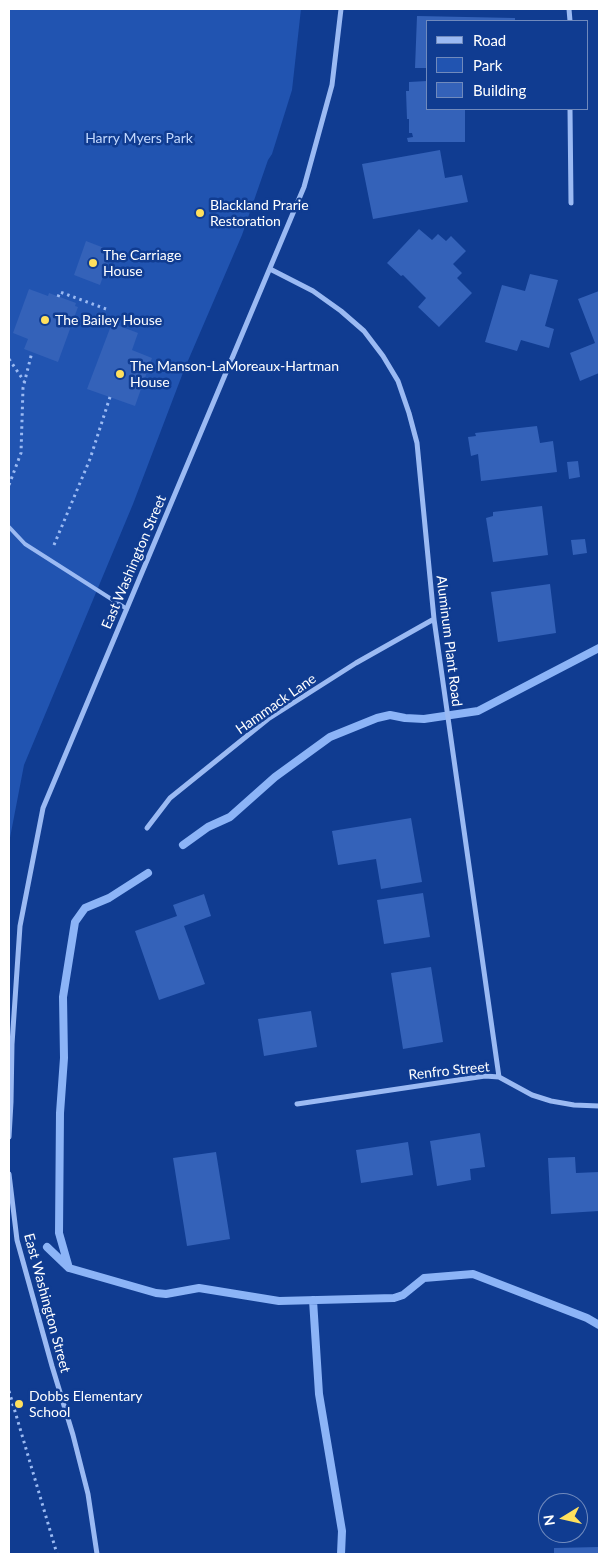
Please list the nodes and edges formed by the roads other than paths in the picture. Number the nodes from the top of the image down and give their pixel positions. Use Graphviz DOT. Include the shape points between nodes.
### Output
graph roads {
  1 [pos="341,9"];
  2 [pos="570,110"];
  3 [pos="571,204"];
  4 [pos="270,269"];
  5 [pos="9,527"];
  6 [pos="127,609"];
  7 [pos="434,619"];
  8 [pos="148,828"];
  9 [pos="499,1077"];
  10 [pos="297,1104"];
  11 [pos="599,1106"];
  12 [pos="9,1137"];
  13 [pos="9,1174"];
  14 [pos="98,1554"];
  1 -- 4 [label="street, East Washington Street" via="332,85 304,187"];
  2 -- 3 [label="street"];
  4 -- 6 [label="street, East Washington Street"];
  4 -- 7 [label="street, Aluminum Plant Road" via="313,291 364,331 398,381 416,443"];
  5 -- 6 [label="lane" via="25,544"];
  6 -- 12 [label="street, East Washington Street" via="43,808 20,926"];
  7 -- 8 [label="street, Hammack Lane" via="356,663 268,719 170,798"];
  7 -- 9 [label="street, Aluminum Plant Road"];
  9 -- 10 [label="street, Renfro Street" via="470,1077"];
  9 -- 11 [label="street, Renfro Street" via="532,1095 551,1101"];
  13 -- 14 [label="street, East Washington Street" via="17,1240 73,1435 88,1494"];
}
